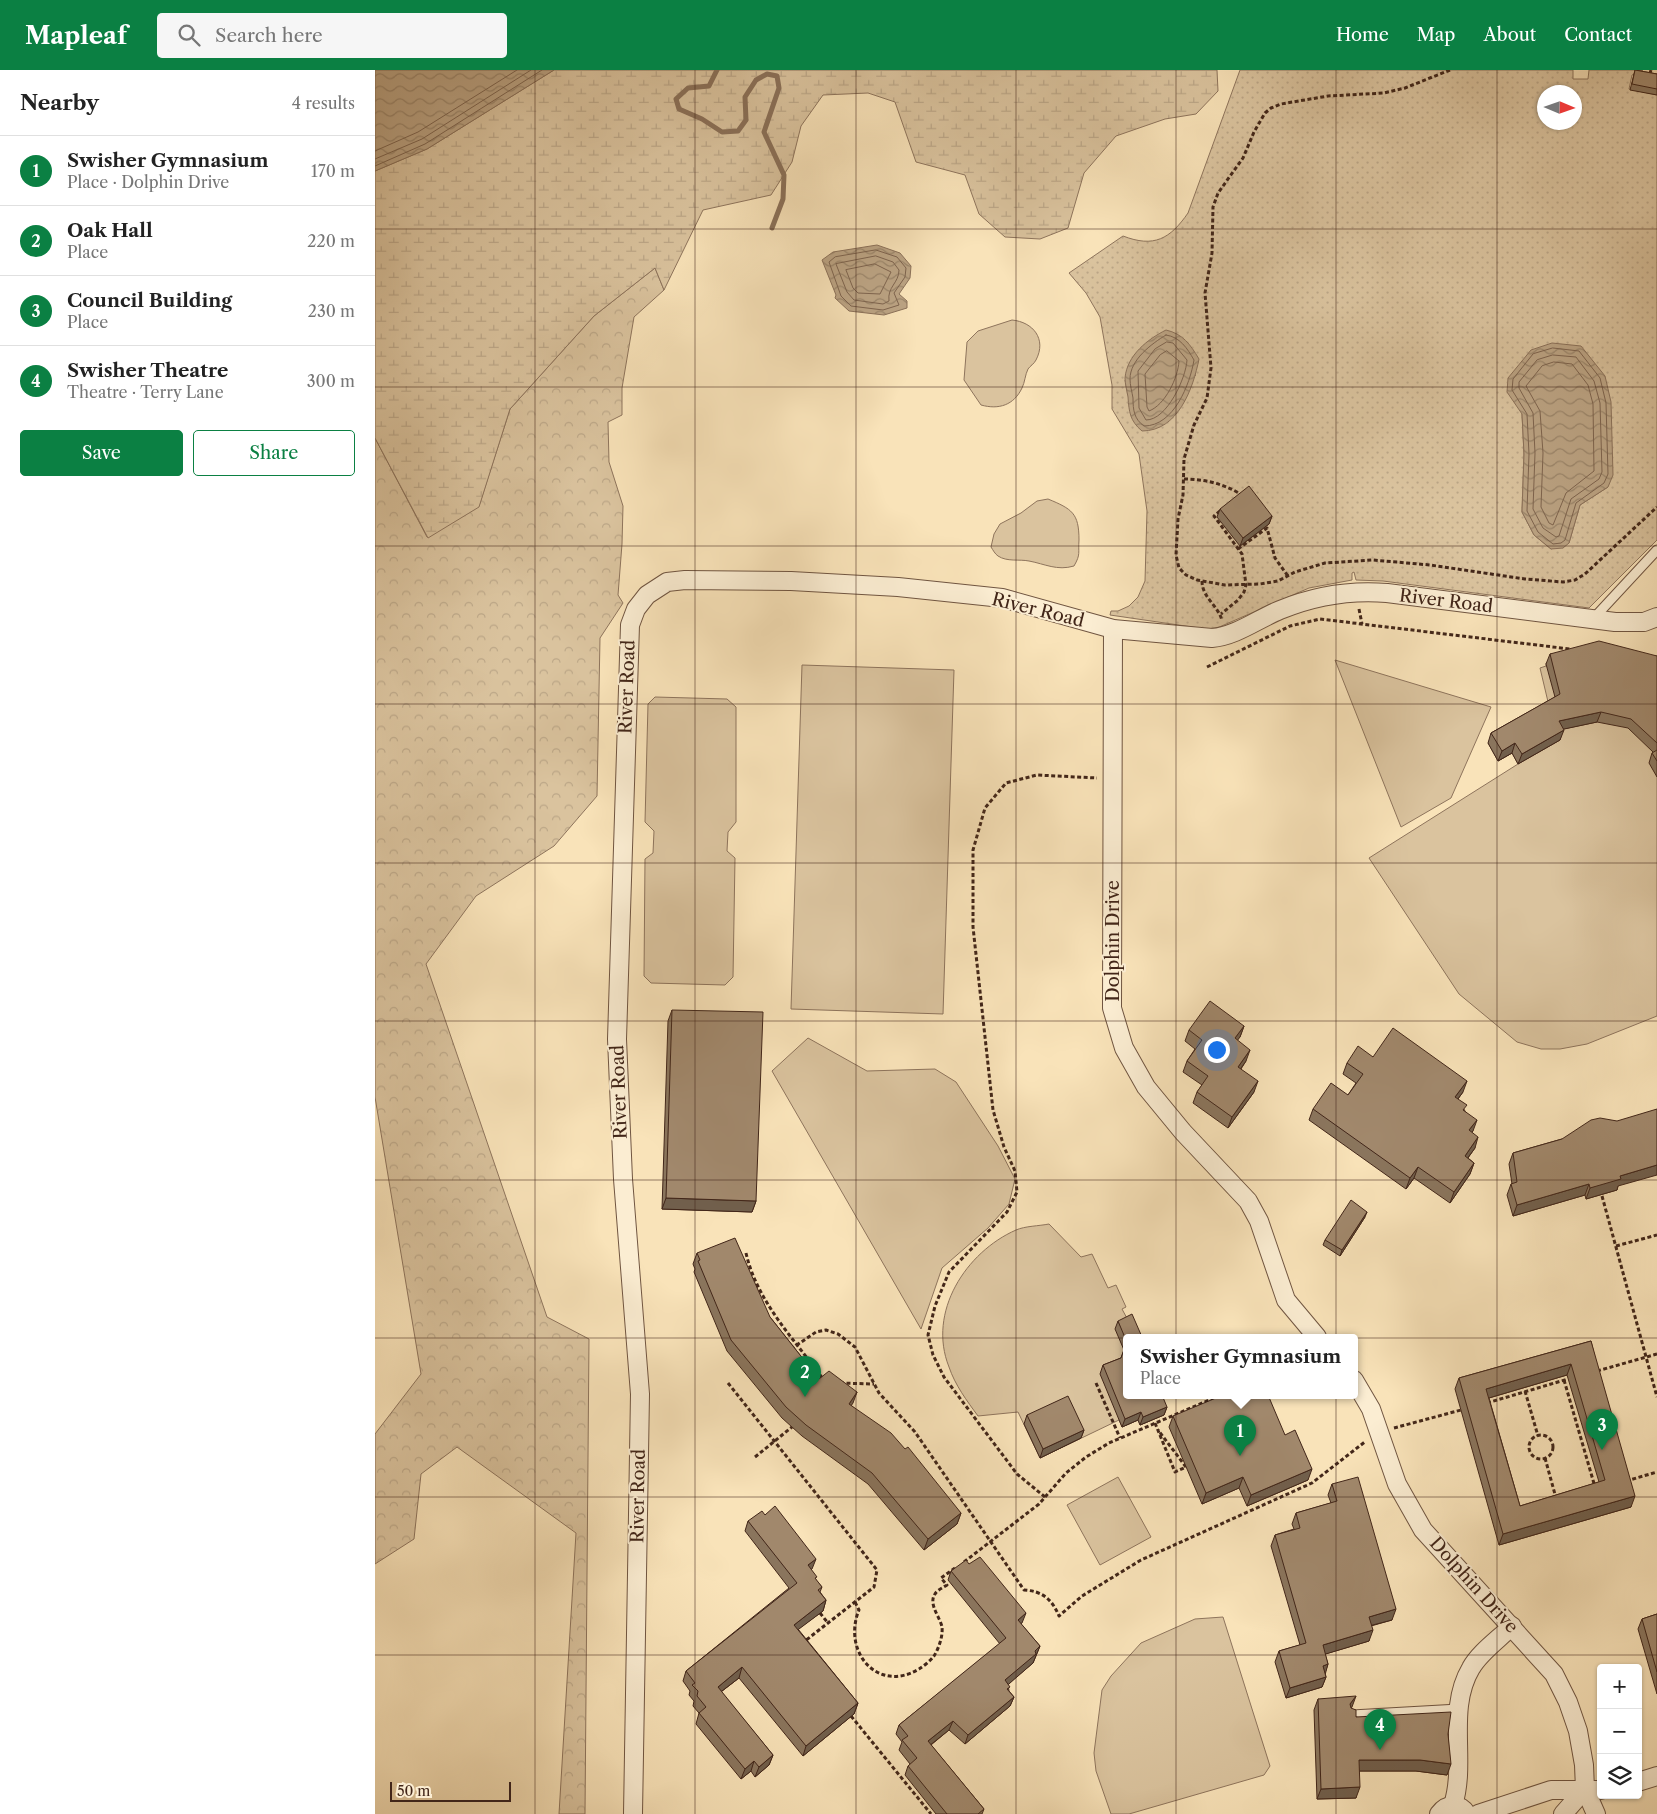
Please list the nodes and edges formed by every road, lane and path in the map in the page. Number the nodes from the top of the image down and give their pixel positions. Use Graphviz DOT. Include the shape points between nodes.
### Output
graph roads {
  1 [pos="1450,70"];
  2 [pos="1651,71"];
  3 [pos="1644,75"];
  4 [pos="1655,76"];
  5 [pos="1184,479"];
  6 [pos="1235,500"];
  7 [pos="1228,505"];
  8 [pos="1657,507"];
  9 [pos="1238,549"];
  10 [pos="1657,550"];
  11 [pos="1288,576"];
  12 [pos="1202,581"];
  13 [pos="1245,584"];
  14 [pos="1357,601"];
  15 [pos="1221,614"];
  16 [pos="1657,618"];
  17 [pos="1593,619"];
  18 [pos="1223,624"];
  19 [pos="1362,624"];
  20 [pos="1113,629"];
  21 [pos="1578,650"];
  22 [pos="1207,667"];
  23 [pos="1113,779"];
  24 [pos="1602,1196"];
  25 [pos="1657,1235"];
  26 [pos="1616,1246"];
  27 [pos="746,1253"];
  28 [pos="1314,1334"];
  29 [pos="798,1345"];
  30 [pos="786,1353"];
  31 [pos="1657,1354"];
  32 [pos="1645,1358"];
  33 [pos="1593,1372"];
  34 [pos="1568,1378"];
  35 [pos="1564,1380"];
  36 [pos="825,1382"];
  37 [pos="728,1383"];
  38 [pos="835,1383"];
  39 [pos="875,1384"];
  40 [pos="1096,1384"];
  41 [pos="1358,1387"];
  42 [pos="1525,1392"];
  43 [pos="1657,1397"];
  44 [pos="1211,1399"];
  45 [pos="1461,1410"];
  46 [pos="1490,1412"];
  47 [pos="1168,1417"];
  48 [pos="1155,1423"];
  49 [pos="1171,1426"];
  50 [pos="792,1427"];
  51 [pos="1158,1430"];
  52 [pos="1380,1432"];
  53 [pos="1538,1436"];
  54 [pos="1120,1438"];
  55 [pos="775,1441"];
  56 [pos="755,1457"];
  57 [pos="1545,1458"];
  58 [pos="1657,1472"];
  59 [pos="1622,1482"];
  60 [pos="1605,1488"];
  61 [pos="1596,1490"];
  62 [pos="1588,1492"];
  63 [pos="1045,1497"];
  64 [pos="1549,1504"];
  65 [pos="989,1542"];
  66 [pos="855,1602"];
  67 [pos="820,1613"];
  68 [pos="828,1623"];
  69 [pos="1511,1626"];
  70 [pos="799,1646"];
  71 [pos="1459,1709"];
  72 [pos="1352,1715"];
  73 [pos="851,1716"];
  74 [pos="1657,1776"];
  75 [pos="1642,1781"];
  76 [pos="1593,1789"];
  77 [pos="1453,1811"];
  78 [pos="633,1814"];
  79 [pos="931,1814"];
  80 [pos="1478,1814"];
  81 [pos="1563,1814"];
  82 [pos="1596,1814"];
  1 -- 5 [label="path" via="1384,93 1327,96 1281,104 1265,113 1243,158 1218,192 1213,207 1212,253 1205,293 1211,368 1207,398 1187,444"];
  2 -- 3 [label="path"];
  2 -- 4 [label="path"];
  5 -- 6 [label="path" via="1198,479 1242,495"];
  5 -- 12 [label="path" via="1176,555 1179,568 1186,576"];
  7 -- 9 [label="path" via="1214,516"];
  8 -- 11 [label="path" via="1575,580 1525,579 1373,560 1325,563"];
  9 -- 11 [label="path" via="1267,528 1275,558"];
  9 -- 13 [label="path" via="1242,554"];
  10 -- 17 [label="lane"];
  11 -- 13 [label="path" via="1260,584"];
  12 -- 13 [label="path"];
  12 -- 15 [label="path" via="1207,598"];
  13 -- 15 [label="path" via="1238,600"];
  14 -- 19 [label="path"];
  15 -- 18 [label="path"];
  16 -- 17 [label="street, River Road" via="1644,622"];
  17 -- 20 [label="street, River Road" via="1355,591 1281,609 1223,637"];
  19 -- 21 [label="path"];
  19 -- 22 [label="path" via="1310,620 1290,626"];
  20 -- 23 [label="street, Dolphin Drive"];
  20 -- 78 [label="street, River Road" via="1002,598 898,587 791,581 667,582 647,595 633,617 627,683 617,1039 623,1179 640,1394"];
  23 -- 28 [label="street, Dolphin Drive" via="1112,1008 1123,1048 1146,1087 1248,1201 1259,1221 1286,1300"];
  23 -- 63 [label="path" via="1037,775 1005,783 985,808 973,850 973,927 993,1110 1015,1171 1017,1192 1007,1212 949,1272 935,1306 928,1335 933,1356 944,1377 1017,1474"];
  24 -- 26 [label="path"];
  25 -- 26 [label="path"];
  26 -- 32 [label="path"];
  27 -- 29 [label="path" via="774,1316"];
  29 -- 30 [label="path"];
  29 -- 36 [label="path"];
  29 -- 39 [label="path" via="815,1332 826,1330 838,1334 855,1347"];
  31 -- 32 [label="path"];
  32 -- 33 [label="path"];
  32 -- 43 [label="path"];
  34 -- 35 [label="path"];
  35 -- 42 [label="path"];
  35 -- 61 [label="path"];
  37 -- 55 [label="path"];
  38 -- 39 [label="path"];
  39 -- 65 [label="path" via="879,1393 915,1432"];
  40 -- 54 [label="path"];
  41 -- 52 [label="street, Dolphin Drive"];
  42 -- 46 [label="path" via="1485,1403"];
  42 -- 53 [label="path"];
  44 -- 47 [label="path"];
  45 -- 52 [label="path"];
  47 -- 48 [label="path"];
  47 -- 49 [label="path"];
  48 -- 51 [label="path"];
  48 -- 54 [label="path"];
  50 -- 55 [label="path"];
  51 -- 51 [label="path" via="1175,1472 1186,1467 1181,1460"];
  52 -- 65 [label="path" via="1312,1484 1141,1560 1082,1596 1059,1616 1054,1604 1045,1596 1024,1590"];
  52 -- 69 [label="street, Dolphin Drive" via="1397,1484 1419,1523"];
  53 -- 57 [label="path" via="1545,1436 1552,1443 1552,1451"];
  53 -- 57 [label="path" via="1531,1440 1530,1448 1537,1458"];
  54 -- 63 [label="path" via="1086,1457 1066,1473"];
  55 -- 56 [label="path"];
  55 -- 66 [label="path" via="877,1570 874,1586"];
  57 -- 64 [label="path" via="1557,1501"];
  58 -- 59 [label="path"];
  60 -- 61 [label="path"];
  61 -- 62 [label="path"];
  63 -- 65 [label="path"];
  65 -- 66 [label="path" via="941,1578 947,1585 935,1594 933,1600 942,1628 940,1642 933,1658 909,1675 884,1675 867,1666 860,1656 855,1636 854,1622 859,1610"];
  66 -- 68 [label="path"];
  67 -- 68 [label="path"];
  68 -- 70 [label="path"];
  69 -- 71 [label="street" via="1471,1667"];
  69 -- 76 [label="street, Dolphin Drive" via="1554,1674 1569,1702"];
  71 -- 72 [label="lane"];
  71 -- 77 [label="street" via="1458,1785"];
  73 -- 79 [label="path"];
  74 -- 75 [label="street"];
  76 -- 80 [label="street" via="1551,1790"];
  76 -- 81 [label="street"];
  76 -- 82 [label="street, Dolphin Drive"];
}
